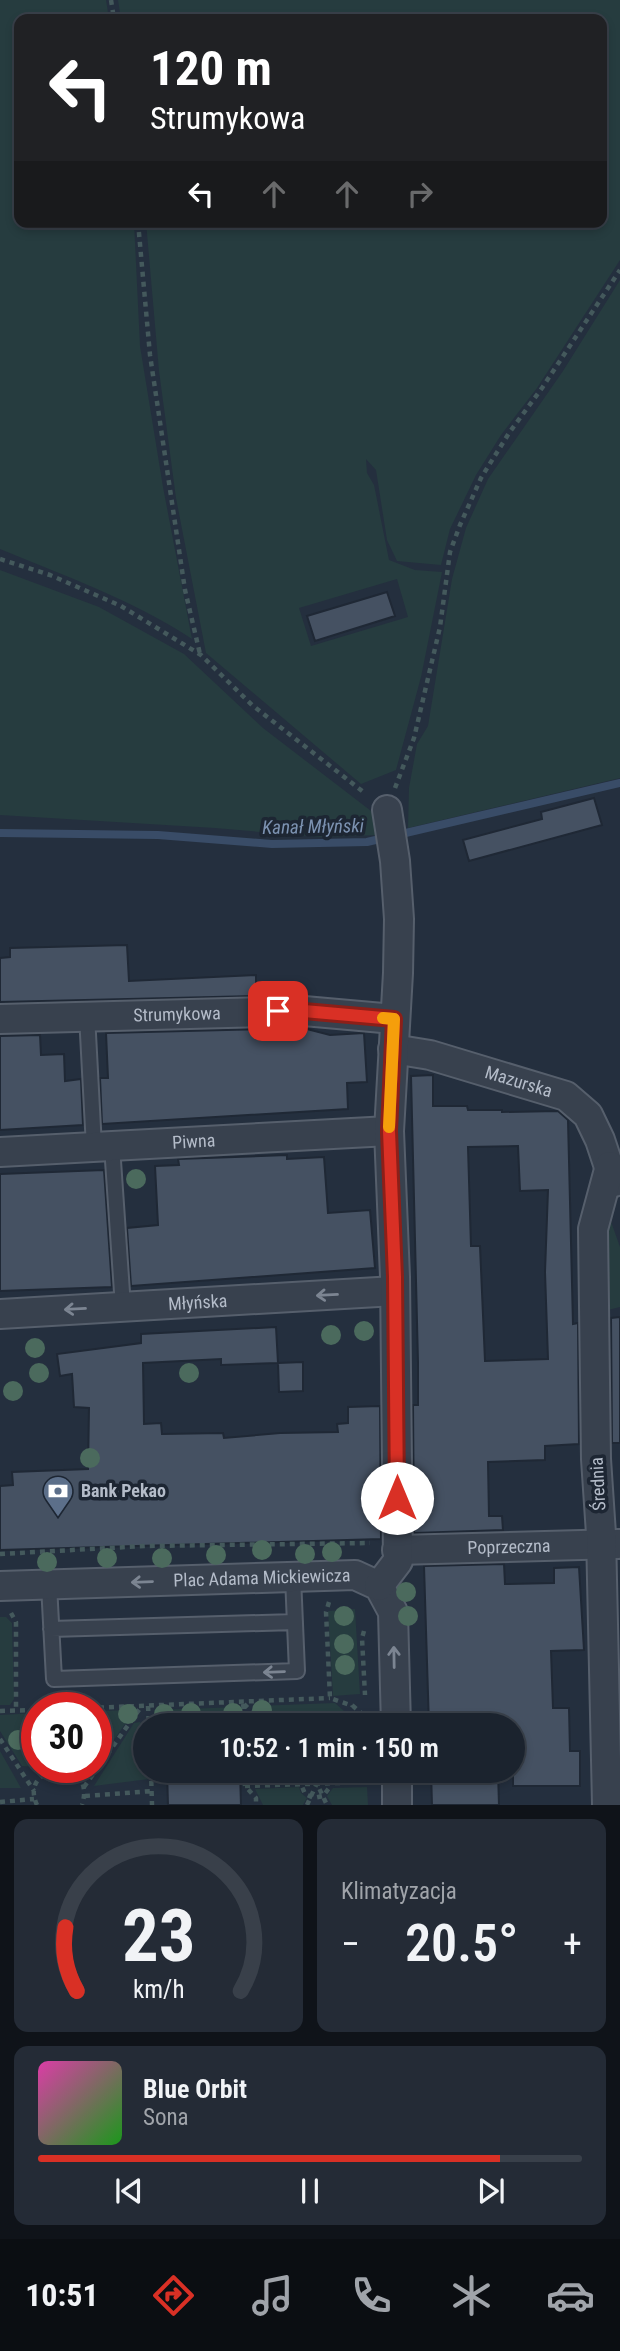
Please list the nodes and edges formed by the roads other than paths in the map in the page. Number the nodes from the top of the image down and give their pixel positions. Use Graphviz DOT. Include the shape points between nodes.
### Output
graph roads {
  1 [pos="387,810"];
  2 [pos="87,1016"];
  3 [pos="0,1019"];
  4 [pos="394,1019"];
  5 [pos="393,1049"];
  6 [pos="389,1131"];
  7 [pos="103,1146"];
  8 [pos="0,1152"];
  9 [pos="610,1166"];
  10 [pos="620,1201"];
  11 [pos="395,1291"];
  12 [pos="123,1307"];
  13 [pos="0,1314"];
  14 [pos="610,1544"];
  15 [pos="397,1550"];
  16 [pos="293,1577"];
  17 [pos="49,1585"];
  18 [pos="0,1586"];
  19 [pos="379,1586"];
  20 [pos="295,1622"];
  21 [pos="51,1629"];
  22 [pos="396,1713"];
  23 [pos="397,1783"];
  24 [pos="397,1805"];
  25 [pos="607,1805"];
  1 -- 4 [label="street" via="399,919"];
  2 -- 3 [label="street, Strumykowa"];
  2 -- 4 [label="street, Strumykowa" via="304,1011"];
  2 -- 7 [label="lane"];
  4 -- 5 [label="street"];
  5 -- 6 [label="street"];
  5 -- 9 [label="street, Mazurska" via="430,1055 566,1096 588,1115"];
  6 -- 7 [label="street, Piwna"];
  6 -- 11 [label="street"];
  7 -- 8 [label="street, Piwna"];
  7 -- 12 [label="lane"];
  9 -- 10 [label="street, Mazurska"];
  9 -- 14 [label="street, Średnia" via="593,1229 596,1459"];
  11 -- 12 [label="street, Młyńska, one-way"];
  11 -- 15 [label="street"];
  12 -- 13 [label="street, Młyńska, one-way"];
  14 -- 15 [label="street, Poprzeczna"];
  14 -- 25 [label="street, Średnia"];
  15 -- 19 [label="street" via="398,1561"];
  16 -- 17 [label="street, Plac Adama Mickiewicza, one-way"];
  16 -- 19 [label="street, Plac Adama Mickiewicza" via="355,1575"];
  16 -- 20 [label="lane"];
  17 -- 18 [label="street, Plac Adama Mickiewicza"];
  17 -- 21 [label="lane"];
  22 -- 19 [label="street, one-way" via="393,1612"];
  20 -- 21 [label="lane"];
  20 -- 21 [label="lane, one-way" via="297,1671 54,1679"];
  23 -- 24 [label="street"];
}
